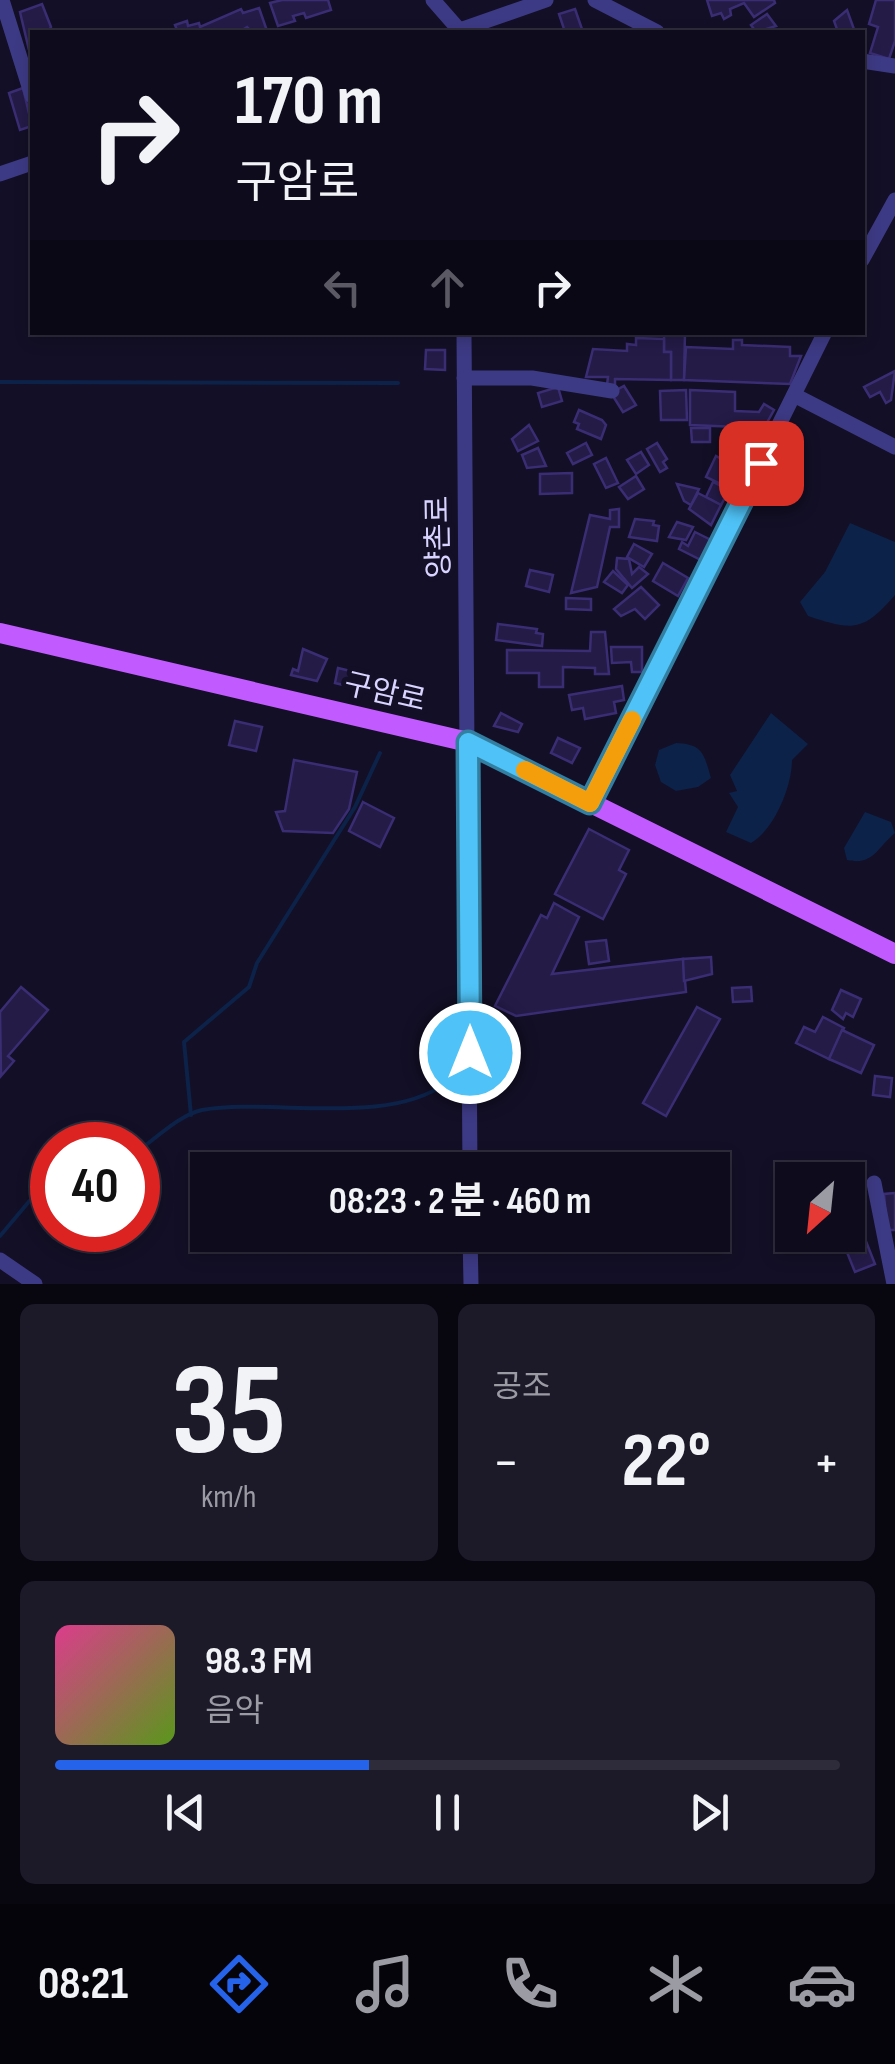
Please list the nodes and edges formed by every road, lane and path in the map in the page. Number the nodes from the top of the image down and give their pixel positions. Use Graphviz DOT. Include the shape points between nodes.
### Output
graph roads {
  1 [pos="2,0"];
  2 [pos="434,0"];
  3 [pos="546,0"];
  4 [pos="595,0"];
  5 [pos="457,30"];
  6 [pos="464,30"];
  7 [pos="654,30"];
  8 [pos="865,62"];
  9 [pos="895,66"];
  10 [pos="30,90"];
  11 [pos="30,163"];
  12 [pos="0,174"];
  13 [pos="895,200"];
  14 [pos="865,255"];
  15 [pos="464,335"];
  16 [pos="824,335"];
  17 [pos="464,378"];
  18 [pos="612,390"];
  19 [pos="794,395"];
  20 [pos="895,447"];
  21 [pos="0,634"];
  22 [pos="468,742"];
  23 [pos="590,803"];
  24 [pos="895,954"];
  25 [pos="470,1152"];
  26 [pos="874,1183"];
  27 [pos="470,1252"];
  28 [pos="0,1260"];
  29 [pos="36,1284"];
  30 [pos="471,1284"];
  31 [pos="894,1284"];
  1 -- 10 [label="street"];
  2 -- 5 [label="street"];
  3 -- 6 [label="street"];
  4 -- 7 [label="street"];
  8 -- 9 [label="street"];
  11 -- 12 [label="street"];
  13 -- 14 [label="street"];
  15 -- 17 [label="street, 양촌로"];
  16 -- 19 [label="street"];
  17 -- 18 [label="street" via="532,378"];
  17 -- 22 [label="street, 양촌로"];
  19 -- 20 [label="street"];
  19 -- 23 [label="street"];
  21 -- 22 [label="main road, 구암로"];
  22 -- 23 [label="main road, 구암로"];
  22 -- 25 [label="street, 양촌로"];
  23 -- 24 [label="main road, 구암로"];
  26 -- 31 [label="street"];
  27 -- 30 [label="street"];
  28 -- 29 [label="street"];
}
